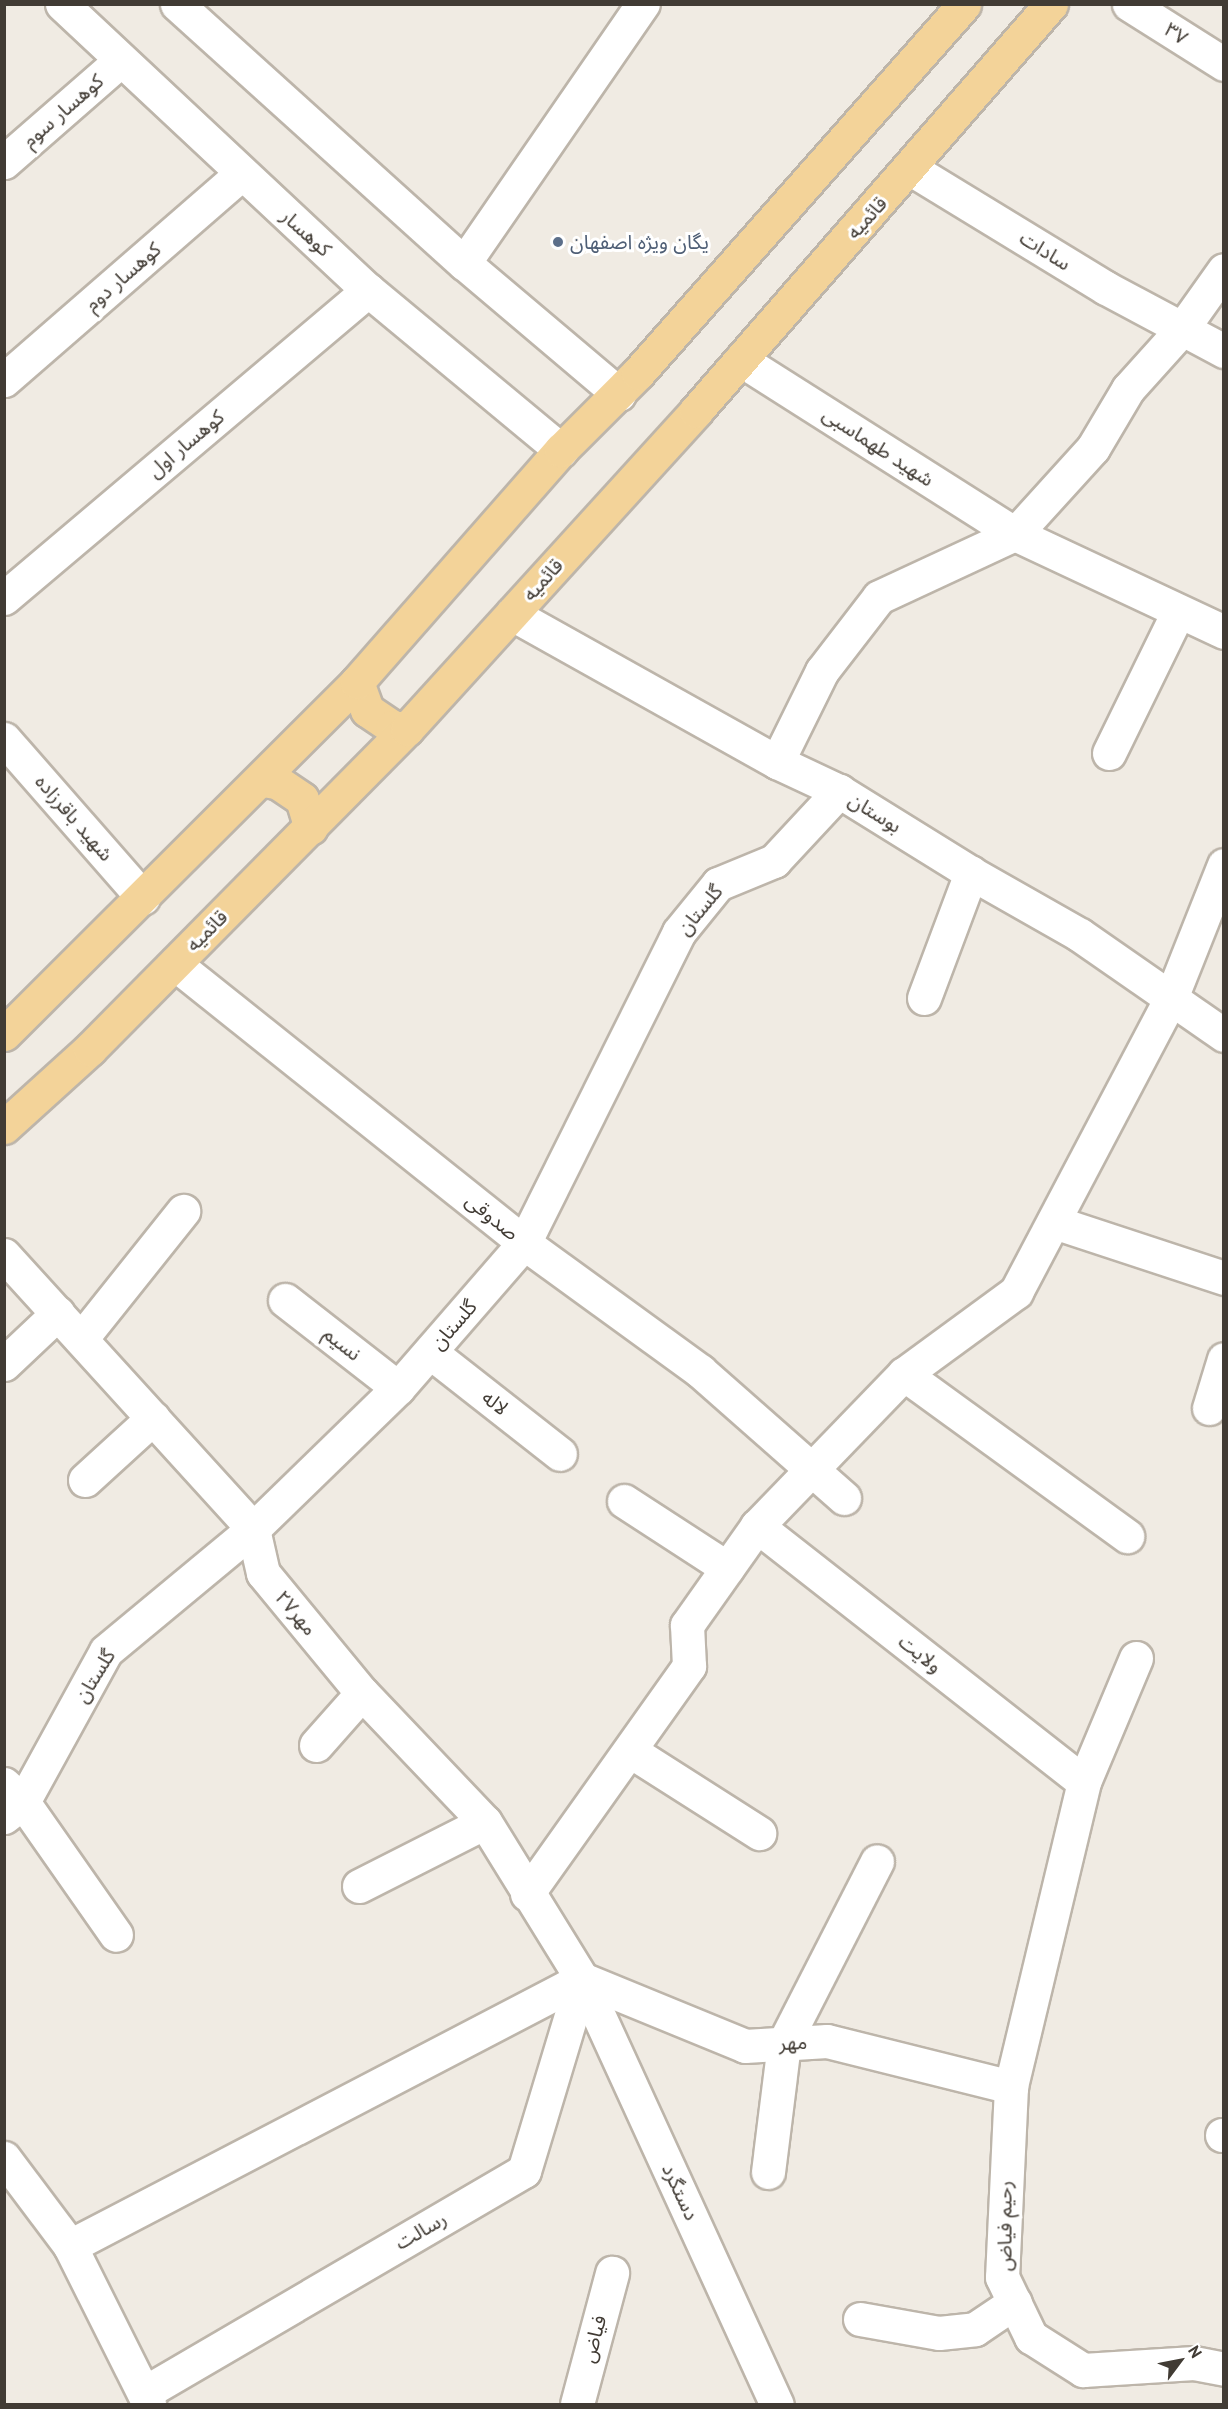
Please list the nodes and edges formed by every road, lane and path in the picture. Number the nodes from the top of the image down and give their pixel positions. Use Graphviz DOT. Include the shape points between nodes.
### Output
graph roads {
  1 [pos="62,4"];
  2 [pos="177,4"];
  3 [pos="643,4"];
  4 [pos="964,4"];
  5 [pos="1051,4"];
  6 [pos="1129,4"];
  7 [pos="122,60"];
  8 [pos="1224,64"];
  9 [pos="4,162"];
  10 [pos="911,169"];
  11 [pos="241,174"];
  12 [pos="464,263"];
  13 [pos="1224,270"];
  14 [pos="368,290"];
  15 [pos="1182,328"];
  16 [pos="1224,351"];
  17 [pos="741,360"];
  18 [pos="4,380"];
  19 [pos="620,394"];
  20 [pos="561,450"];
  21 [pos="1015,534"];
  22 [pos="4,598"];
  23 [pos="1178,612"];
  24 [pos="512,614"];
  25 [pos="1224,632"];
  26 [pos="357,682"];
  27 [pos="407,729"];
  28 [pos="4,739"];
  29 [pos="1109,753"];
  30 [pos="777,762"];
  31 [pos="262,780"];
  32 [pos="839,791"];
  33 [pos="310,828"];
  34 [pos="1224,865"];
  35 [pos="971,873"];
  36 [pos="143,898"];
  37 [pos="175,964"];
  38 [pos="924,998"];
  39 [pos="1171,998"];
  40 [pos="4,1034"];
  41 [pos="1224,1035"];
  42 [pos="4,1127"];
  43 [pos="183,1211"];
  44 [pos="1054,1222"];
  45 [pos="524,1243"];
  46 [pos="4,1255"];
  47 [pos="1224,1278"];
  48 [pos="285,1300"];
  49 [pos="58,1313"];
  50 [pos="81,1339"];
  51 [pos="430,1352"];
  52 [pos="1224,1359"];
  53 [pos="4,1364"];
  54 [pos="904,1374"];
  55 [pos="398,1388"];
  56 [pos="1209,1408"];
  57 [pos="153,1418"];
  58 [pos="560,1454"];
  59 [pos="811,1467"];
  60 [pos="85,1480"];
  61 [pos="844,1498"];
  62 [pos="624,1501"];
  63 [pos="757,1526"];
  64 [pos="253,1529"];
  65 [pos="1127,1536"];
  66 [pos="727,1568"];
  67 [pos="1136,1658"];
  68 [pos="362,1693"];
  69 [pos="316,1745"];
  70 [pos="632,1752"];
  71 [pos="1084,1782"];
  72 [pos="11,1801"];
  73 [pos="485,1822"];
  74 [pos="759,1833"];
  75 [pos="877,1861"];
  76 [pos="359,1886"];
  77 [pos="527,1894"];
  78 [pos="116,1935"];
  79 [pos="582,1979"];
  80 [pos="784,2043"];
  81 [pos="1011,2086"];
  82 [pos="4,2158"];
  83 [pos="768,2172"];
  84 [pos="70,2246"];
  85 [pos="612,2273"];
  86 [pos="1015,2302"];
  87 [pos="860,2319"];
  88 [pos="1224,2369"];
  89 [pos="147,2399"];
  90 [pos="577,2404"];
  91 [pos="777,2404"];
  1 -- 7 [label="street, کوهسار"];
  2 -- 12 [label="street"];
  3 -- 12 [label="street"];
  4 -- 19 [label="main road"];
  5 -- 10 [label="main road, قائمیه"];
  6 -- 8 [label="street, ۳۷"];
  7 -- 9 [label="street, کوهسار سوم"];
  7 -- 11 [label="street, کوهسار"];
  10 -- 15 [label="street, سادات" via="1106,288"];
  10 -- 17 [label="main road, قائمیه"];
  11 -- 14 [label="street, کوهسار"];
  11 -- 18 [label="street, کوهسار دوم"];
  12 -- 19 [label="street"];
  13 -- 15 [label="street"];
  14 -- 20 [label="street, کوهسار"];
  14 -- 22 [label="street, کوهسار اول"];
  15 -- 16 [label="street, سادات"];
  15 -- 21 [label="street" via="1128,389 1093,448"];
  17 -- 21 [label="street, شهید طهماسبی"];
  17 -- 24 [label="main road, قائمیه"];
  19 -- 20 [label="main road"];
  20 -- 26 [label="main road"];
  21 -- 23 [label="street, شهید طهماسبی"];
  21 -- 30 [label="street" via="879,597 822,671"];
  23 -- 25 [label="street, شهید طهماسبی"];
  23 -- 29 [label="street"];
  24 -- 27 [label="main road, قائمیه"];
  24 -- 30 [label="street, بوستان"];
  26 -- 27 [label="main road" via="367,710 392,727"];
  26 -- 31 [label="main road"];
  27 -- 33 [label="main road, قائمیه"];
  28 -- 36 [label="street, شهید باقرزاده"];
  30 -- 32 [label="street, بوستان"];
  31 -- 33 [label="main road" via="277,782 302,799"];
  31 -- 36 [label="main road"];
  32 -- 35 [label="street, بوستان"];
  32 -- 45 [label="street, گلستان" via="774,861 718,884 680,932"];
  33 -- 37 [label="main road, قائمیه"];
  34 -- 39 [label="street"];
  35 -- 38 [label="street"];
  35 -- 39 [label="street, بوستان" via="1080,935"];
  36 -- 40 [label="main road"];
  37 -- 42 [label="main road, قائمیه"];
  37 -- 45 [label="street, صدوقی"];
  39 -- 41 [label="street, بوستان"];
  39 -- 44 [label="street"];
  43 -- 50 [label="street"];
  44 -- 47 [label="street"];
  44 -- 54 [label="street" via="1016,1292"];
  45 -- 51 [label="street, گلستان"];
  45 -- 59 [label="street, صدوقی" via="700,1371"];
  46 -- 49 [label="street, مهر۲۷"];
  48 -- 55 [label="street, نسیم"];
  49 -- 50 [label="street, مهر۲۷"];
  49 -- 53 [label="street"];
  50 -- 57 [label="street, مهر۲۷"];
  51 -- 55 [label="street, گلستان"];
  51 -- 58 [label="street, لاله"];
  52 -- 56 [label="street"];
  54 -- 59 [label="street"];
  54 -- 65 [label="street"];
  55 -- 64 [label="street, گلستان"];
  57 -- 60 [label="street"];
  57 -- 64 [label="street, مهر۲۷"];
  59 -- 61 [label="street, صدوقی"];
  59 -- 63 [label="street"];
  62 -- 66 [label="street"];
  63 -- 66 [label="street"];
  63 -- 71 [label="street, ولایت"];
  64 -- 68 [label="street, مهر۲۷" via="263,1573"];
  64 -- 72 [label="street, گلستان" via="106,1651"];
  66 -- 70 [label="street" via="687,1625 689,1666"];
  67 -- 71 [label="street"];
  68 -- 69 [label="street"];
  68 -- 73 [label="street, مهر۲۷"];
  70 -- 74 [label="street"];
  70 -- 77 [label="street"];
  71 -- 81 [label="street"];
  72 -- 78 [label="street"];
  73 -- 76 [label="street"];
  73 -- 77 [label="street, مهر۲۷"];
  75 -- 80 [label="street"];
  77 -- 79 [label="street, مهر۲۷"];
  79 -- 80 [label="street, مهر" via="745,2046"];
  79 -- 84 [label="street"];
  79 -- 89 [label="street, رسالت" via="524,2171"];
  79 -- 91 [label="street, دستگرد"];
  80 -- 81 [label="street, مهر" via="827,2041"];
  80 -- 83 [label="street"];
  81 -- 86 [label="street, رحیم فیاض" via="1002,2277"];
  82 -- 84 [label="street"];
  84 -- 89 [label="street"];
  85 -- 90 [label="street, فیاض"];
  86 -- 87 [label="street" via="975,2329 939,2333"];
  86 -- 88 [label="street, رحیم فیاض" via="1031,2337 1083,2370 1194,2362"];
}
